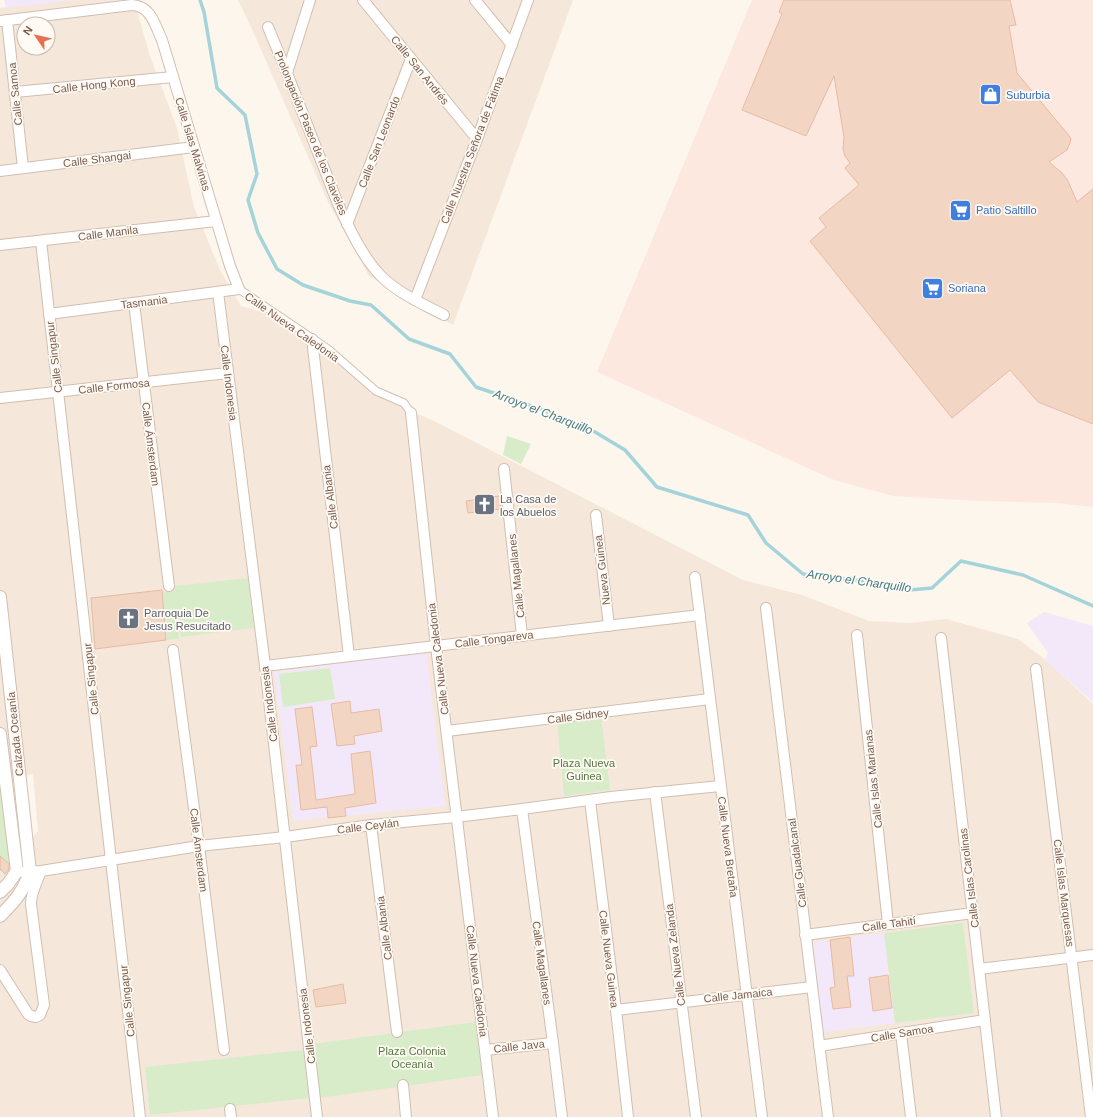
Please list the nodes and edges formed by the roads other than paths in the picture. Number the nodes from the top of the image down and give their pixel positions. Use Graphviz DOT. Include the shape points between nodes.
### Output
graph roads {
  1 [pos="310,0"];
  2 [pos="363,0"];
  3 [pos="476,0"];
  4 [pos="528,0"];
  5 [pos="4,21"];
  6 [pos="268,27"];
  7 [pos="512,45"];
  8 [pos="411,59"];
  9 [pos="287,73"];
  10 [pos="173,77"];
  11 [pos="15,92"];
  12 [pos="476,139"];
  13 [pos="194,147"];
  14 [pos="24,168"];
  15 [pos="0,171"];
  16 [pos="216,221"];
  17 [pos="348,224"];
  18 [pos="41,241"];
  19 [pos="0,245"];
  20 [pos="239,289"];
  21 [pos="218,292"];
  22 [pos="415,300"];
  23 [pos="134,303"];
  24 [pos="49,314"];
  25 [pos="444,315"];
  26 [pos="312,339"];
  27 [pos="228,373"];
  28 [pos="144,382"];
  29 [pos="58,392"];
  30 [pos="0,398"];
  31 [pos="411,413"];
  32 [pos="504,469"];
  33 [pos="596,515"];
  34 [pos="695,577"];
  35 [pos="169,586"];
  36 [pos="0,597"];
  37 [pos="766,608"];
  38 [pos="700,615"];
  39 [pos="609,626"];
  40 [pos="857,635"];
  41 [pos="522,636"];
  42 [pos="942,638"];
  43 [pos="436,646"];
  44 [pos="173,650"];
  45 [pos="349,656"];
  46 [pos="265,666"];
  47 [pos="1036,669"];
  48 [pos="710,699"];
  49 [pos="447,732"];
  50 [pos="0,734"];
  51 [pos="2,775"];
  52 [pos="720,786"];
  53 [pos="655,792"];
  54 [pos="590,800"];
  55 [pos="522,809"];
  56 [pos="456,817"];
  57 [pos="371,825"];
  58 [pos="285,837"];
  59 [pos="199,846"];
  60 [pos="111,859"];
  61 [pos="17,871"];
  62 [pos="36,871"];
  63 [pos="0,892"];
  64 [pos="973,913"];
  65 [pos="0,916"];
  66 [pos="888,924"];
  67 [pos="805,935"];
  68 [pos="1093,955"];
  69 [pos="1072,957"];
  70 [pos="979,969"];
  71 [pos="0,970"];
  72 [pos="812,987"];
  73 [pos="747,994"];
  74 [pos="681,1002"];
  75 [pos="616,1010"];
  76 [pos="985,1020"];
  77 [pos="397,1032"];
  78 [pos="901,1033"];
  79 [pos="553,1043"];
  80 [pos="819,1046"];
  81 [pos="224,1050"];
  82 [pos="485,1050"];
  83 [pos="403,1085"];
  84 [pos="140,1117"];
  85 [pos="317,1117"];
  86 [pos="406,1117"];
  87 [pos="493,1117"];
  88 [pos="562,1117"];
  89 [pos="628,1117"];
  90 [pos="696,1117"];
  91 [pos="762,1117"];
  92 [pos="828,1117"];
  93 [pos="911,1117"];
  94 [pos="996,1117"];
  95 [pos="1091,1117"];
  1 -- 9 [label="street"];
  2 -- 8 [label="street, Calle San Andrés"];
  3 -- 7 [label="street"];
  4 -- 7 [label="street, Calle Nuestra Señora de Fátima"];
  5 -- 10 [label="street, Calle Islas Malvinas" via="137,5 151,15 162,40"];
  5 -- 11 [label="street, Calle Samoa"];
  6 -- 9 [label="street, Prolongación Paseo de los Claveles"];
  7 -- 12 [label="street, Calle Nuestra Señora de Fátima"];
  8 -- 12 [label="street, Calle San Andrés"];
  8 -- 17 [label="street, Calle San Leonardo"];
  9 -- 17 [label="street, Prolongación Paseo de los Claveles" via="328,182"];
  10 -- 11 [label="street, Calle Hong Kong"];
  10 -- 13 [label="street, Calle Islas Malvinas"];
  11 -- 14 [label="street, Calle Samoa"];
  12 -- 22 [label="street, Calle Nuestra Señora de Fátima"];
  13 -- 14 [label="street, Calle Shangai"];
  13 -- 16 [label="street, Calle Islas Malvinas"];
  14 -- 15 [label="street, Calle Shangai"];
  16 -- 18 [label="street, Calle Manila"];
  16 -- 20 [label="street, Calle Islas Malvinas"];
  17 -- 22 [label="street, Prolongación Paseo de los Claveles" via="374,269"];
  18 -- 19 [label="street, Calle Manila"];
  18 -- 24 [label="street, Calle Singapur"];
  20 -- 21 [label="street, Tasmania"];
  20 -- 26 [label="street, Calle Nueva Caledonia"];
  21 -- 23 [label="street, Tasmania"];
  21 -- 27 [label="street, Calle Indonesia"];
  22 -- 25 [label="street, Prolongación Paseo de los Claveles"];
  23 -- 24 [label="street, Tasmania"];
  23 -- 28 [label="street, Calle Ámsterdam"];
  24 -- 29 [label="street, Calle Singapur"];
  26 -- 31 [label="street, Calle Nueva Caledonia" via="328,349 376,391 404,403"];
  26 -- 45 [label="street, Calle Albania"];
  27 -- 28 [label="street, Calle Formosa"];
  27 -- 46 [label="street, Calle Indonesia"];
  28 -- 29 [label="street, Calle Formosa"];
  28 -- 35 [label="street, Calle Ámsterdam"];
  29 -- 30 [label="street, Calle Formosa"];
  29 -- 60 [label="street, Calle Singapur"];
  31 -- 43 [label="street, Calle Nueva Caledonia"];
  32 -- 41 [label="street, Calle Magallanes"];
  33 -- 39 [label="street, Nueva Guinea"];
  34 -- 38 [label="street, Calle Nueva Bretaña"];
  36 -- 62 [label="street, Calzada Oceanía"];
  37 -- 67 [label="street, Calle Guadalcanal"];
  38 -- 39 [label="street, Calle Tongareva"];
  38 -- 48 [label="street, Calle Nueva Bretaña"];
  39 -- 41 [label="street, Calle Tongareva"];
  40 -- 66 [label="street, Calle Islas Marianas"];
  41 -- 43 [label="street, Calle Tongareva"];
  42 -- 64 [label="street, Calle Islas Carolinas"];
  43 -- 45 [label="street, Calle Tongareva"];
  43 -- 49 [label="street, Calle Nueva Caledonia"];
  44 -- 59 [label="street, Calle Ámsterdam"];
  45 -- 46 [label="street, Calle Tongareva"];
  46 -- 58 [label="street, Calle Indonesia"];
  47 -- 69 [label="street, Calle Islas Marquesas"];
  48 -- 49 [label="street, Calle Sidney"];
  48 -- 52 [label="street, Calle Nueva Bretaña"];
  49 -- 56 [label="street, Calle Nueva Caledonia"];
  50 -- 51 [label="street, Calzada Oceanía"];
  51 -- 61 [label="street, Calzada Oceanía"];
  52 -- 53 [label="street, Calle Ceylán"];
  52 -- 73 [label="street, Calle Nueva Bretaña"];
  53 -- 54 [label="street, Calle Ceylán"];
  53 -- 74 [label="street, Calle Nueva Zelanda"];
  54 -- 55 [label="street, Calle Ceylán"];
  54 -- 75 [label="street, Calle Nueva Guinea"];
  55 -- 56 [label="street, Calle Ceylán"];
  55 -- 79 [label="street, Calle Magallanes"];
  56 -- 57 [label="street, Calle Ceylán"];
  56 -- 82 [label="street, Calle Nueva Caledonia"];
  57 -- 58 [label="street, Calle Ceylán"];
  57 -- 77 [label="street, Calle Albania"];
  58 -- 59 [label="street, Calle Ceylán"];
  58 -- 85 [label="street, Calle Indonesia"];
  59 -- 60 [label="street, Calle Ceylán"];
  59 -- 81 [label="street, Calle Ámsterdam"];
  60 -- 62 [label="street, Calle Ceylán"];
  60 -- 84 [label="street, Calle Singapur"];
  61 -- 62 [label="street, Calle Ceylán"];
  61 -- 63 [label="street"];
  62 -- 65 [label="street" via="21,893"];
  62 -- 71 [label="street, Calzada Oceanía" via="31,904 44,1005 40,1015 36,1018 24,1010"];
  64 -- 66 [label="street, Calle Tahití"];
  64 -- 70 [label="street, Calle Islas Carolinas"];
  66 -- 67 [label="street, Calle Tahití"];
  67 -- 72 [label="street, Calle Guadalcanal"];
  68 -- 69 [label="street"];
  69 -- 70 [label="street"];
  69 -- 95 [label="street, Calle Islas Marquesas"];
  70 -- 76 [label="street, Calle Islas Carolinas"];
  72 -- 73 [label="street, Calle Jamaica"];
  72 -- 80 [label="street, Calle Guadalcanal"];
  73 -- 74 [label="street, Calle Jamaica"];
  73 -- 91 [label="street, Calle Nueva Bretaña"];
  74 -- 75 [label="street, Calle Jamaica"];
  74 -- 90 [label="street, Calle Nueva Zelanda"];
  75 -- 89 [label="street, Calle Nueva Guinea"];
  76 -- 78 [label="street, Calle Samoa"];
  76 -- 94 [label="street, Calle Islas Carolinas"];
  78 -- 80 [label="street, Calle Samoa"];
  78 -- 93 [label="street"];
  79 -- 82 [label="street, Calle Java"];
  79 -- 88 [label="street, Calle Magallanes"];
  80 -- 92 [label="street, Calle Guadalcanal"];
  82 -- 87 [label="street, Calle Nueva Caledonia"];
  83 -- 86 [label="street"];
}
